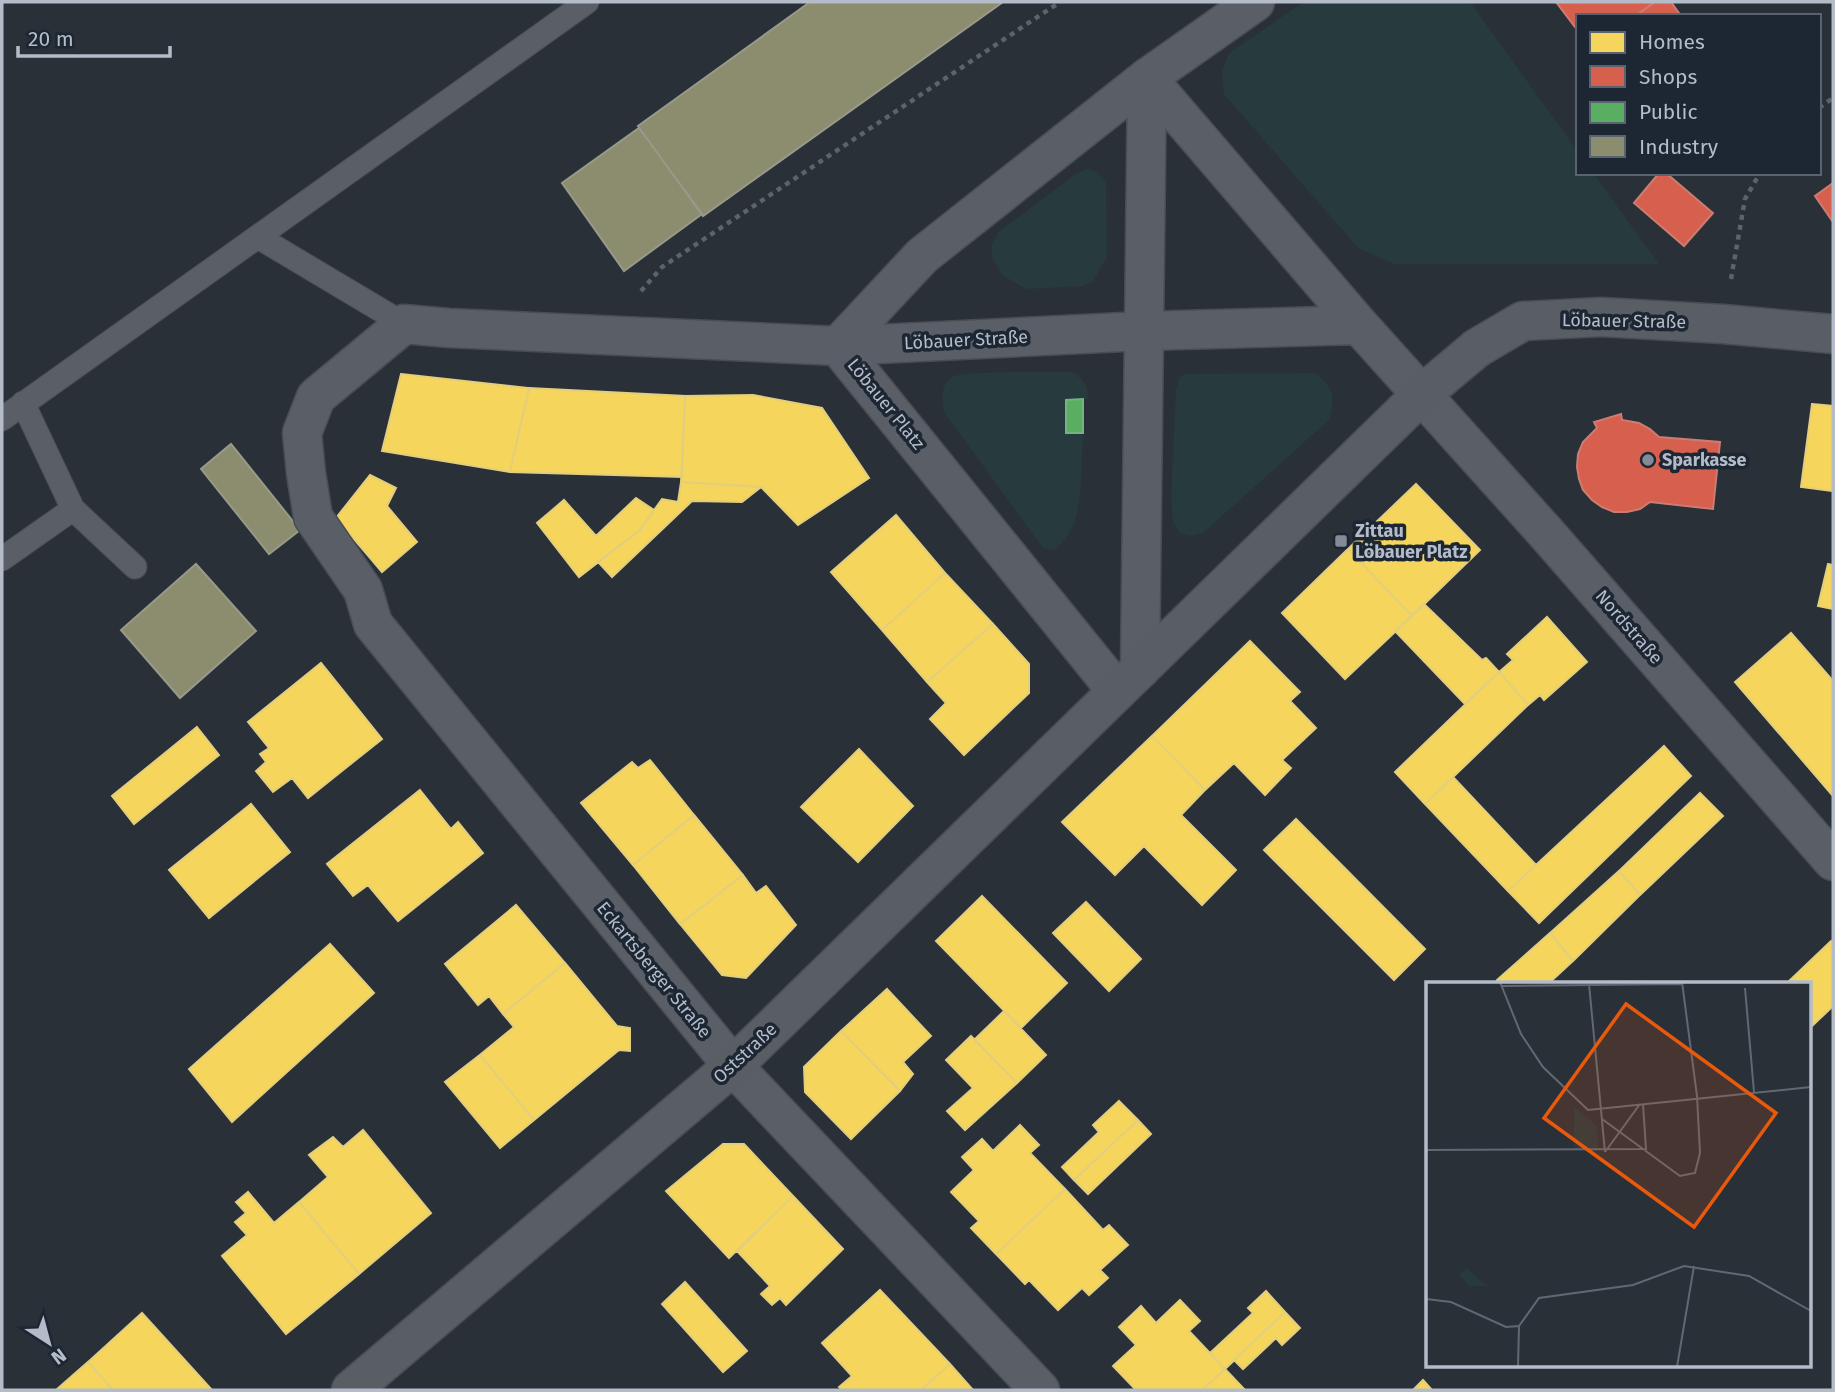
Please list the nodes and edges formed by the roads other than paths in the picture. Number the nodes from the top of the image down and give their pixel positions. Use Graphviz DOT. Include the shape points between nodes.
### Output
graph roads {
  1 [pos="587,2"];
  2 [pos="1255,2"];
  3 [pos="1147,78"];
  4 [pos="258,237"];
  5 [pos="404,324"];
  6 [pos="1359,325"];
  7 [pos="1144,331"];
  8 [pos="1833,334"];
  9 [pos="838,346"];
  10 [pos="1421,395"];
  11 [pos="23,403"];
  12 [pos="2,419"];
  13 [pos="73,509"];
  14 [pos="2,559"];
  15 [pos="135,567"];
  16 [pos="1129,680"];
  17 [pos="1833,862"];
  18 [pos="733,1066"];
  19 [pos="351,1390"];
  20 [pos="1040,1390"];
  1 -- 4 [label="lane"];
  2 -- 3 [label="street, Löbauer Platz"];
  3 -- 6 [label="street"];
  3 -- 7 [label="street"];
  3 -- 9 [label="street, Löbauer Platz" via="922,256"];
  4 -- 5 [label="lane"];
  4 -- 11 [label="lane"];
  5 -- 9 [label="street, Löbauer Straße"];
  5 -- 18 [label="street, Eckartsberger Straße" via="316,397 302,433 313,517 363,590 373,624"];
  6 -- 7 [label="street, Löbauer Straße"];
  6 -- 10 [label="street"];
  7 -- 9 [label="street, Löbauer Straße"];
  7 -- 16 [label="street"];
  8 -- 10 [label="main road, Löbauer Straße" via="1601,317 1522,321 1476,348"];
  9 -- 16 [label="street, Löbauer Platz"];
  10 -- 16 [label="main road"];
  10 -- 17 [label="street, Nordstraße"];
  11 -- 12 [label="lane"];
  11 -- 13 [label="lane"];
  13 -- 14 [label="lane"];
  13 -- 15 [label="lane"];
  16 -- 18 [label="main road, Oststraße"];
  18 -- 19 [label="main road, Oststraße"];
  18 -- 20 [label="street, Eckartsberger Straße"];
}
